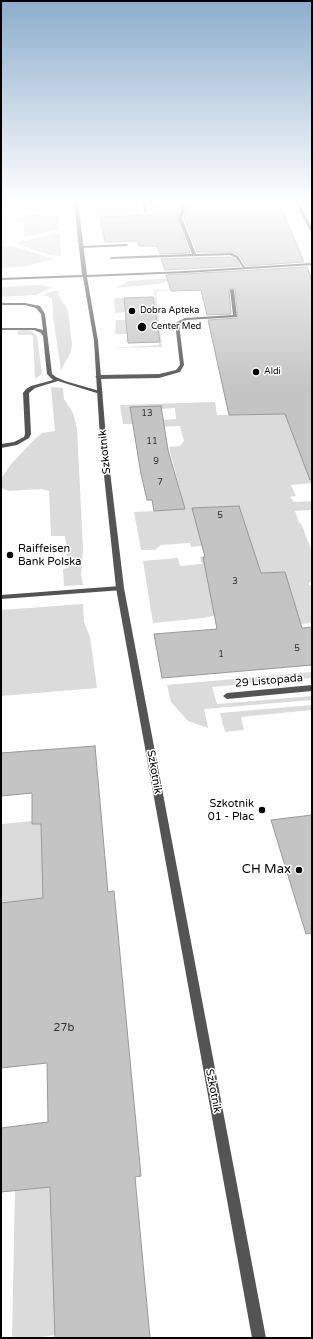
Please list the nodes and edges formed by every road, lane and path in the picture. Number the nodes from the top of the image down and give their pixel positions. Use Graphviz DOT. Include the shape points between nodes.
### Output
graph roads {
  1 [pos="84,264"];
  2 [pos="242,264"];
  3 [pos="304,264"];
  4 [pos="245,268"];
  5 [pos="86,276"];
  6 [pos="1,279"];
  7 [pos="232,290"];
  8 [pos="1,304"];
  9 [pos="1,329"];
  10 [pos="45,335"];
  11 [pos="98,378"];
  12 [pos="57,380"];
  13 [pos="100,392"];
  14 [pos="1,446"];
  15 [pos="120,588"];
  16 [pos="1,597"];
  17 [pos="312,688"];
  18 [pos="227,696"];
  19 [pos="259,1338"];
  1 -- 5 [label="street, Szkotnik"];
  2 -- 4 [label="street"];
  3 -- 4 [label="street"];
  4 -- 5 [label="street"];
  5 -- 6 [label="street"];
  5 -- 11 [label="street, Szkotnik" via="96,341"];
  7 -- 11 [label="street" via="235,316 185,319 177,323 182,365 178,371 159,376"];
  8 -- 10 [label="street" via="38,307 43,314"];
  9 -- 10 [label="street" via="35,329"];
  10 -- 12 [label="street" via="50,374"];
  11 -- 13 [label="street, Szkotnik"];
  12 -- 13 [label="street"];
  12 -- 14 [label="street" via="33,386 28,390 28,434 15,444"];
  13 -- 15 [label="street, Szkotnik"];
  15 -- 16 [label="street"];
  15 -- 19 [label="street, Szkotnik"];
  17 -- 18 [label="street, 29 Listopada"];
}
